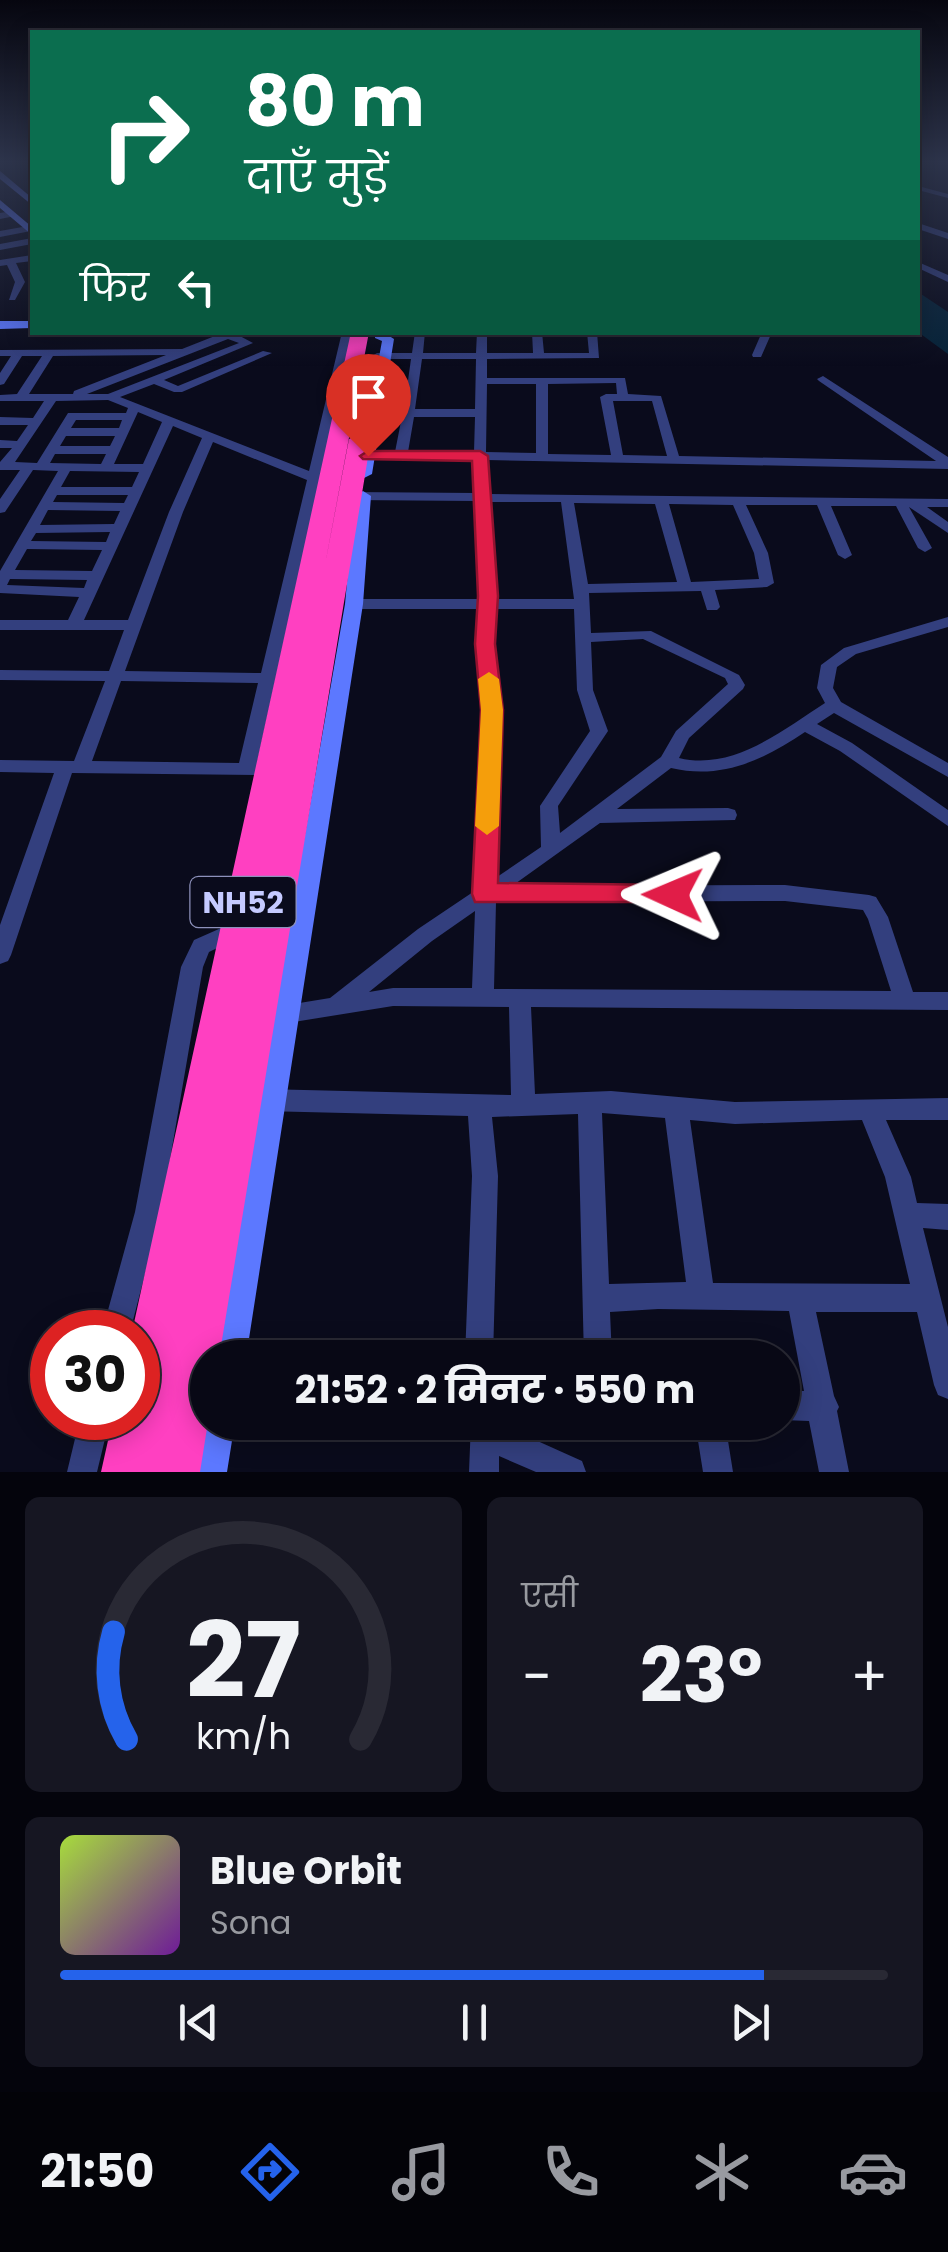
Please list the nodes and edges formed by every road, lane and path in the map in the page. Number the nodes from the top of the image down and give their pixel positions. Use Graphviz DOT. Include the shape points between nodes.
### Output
graph roads {
  1 [pos="30,242"];
  2 [pos="0,247"];
  3 [pos="30,258"];
  4 [pos="5,262"];
  5 [pos="920,266"];
  6 [pos="19,279"];
  7 [pos="948,279"];
  8 [pos="0,280"];
  9 [pos="11,298"];
  10 [pos="0,322"];
  11 [pos="30,322"];
  12 [pos="229,335"];
  13 [pos="234,335"];
  14 [pos="420,335"];
  15 [pos="482,335"];
  16 [pos="537,335"];
  17 [pos="592,335"];
  18 [pos="766,335"];
  19 [pos="371,341"];
  20 [pos="0,352"];
  21 [pos="18,352"];
  22 [pos="49,352"];
  23 [pos="182,352"];
  24 [pos="268,354"];
  25 [pos="757,355"];
  26 [pos="416,356"];
  27 [pos="480,356"];
  28 [pos="538,356"];
  29 [pos="133,371"];
  30 [pos="2,376"];
  31 [pos="822,379"];
  32 [pos="155,380"];
  33 [pos="481,380"];
  34 [pos="542,380"];
  35 [pos="53,397"];
  36 [pos="75,397"];
  37 [pos="110,397"];
  38 [pos="623,397"];
  39 [pos="0,398"];
  40 [pos="22,398"];
  41 [pos="132,412"];
  42 [pos="371,412"];
  43 [pos="409,413"];
  44 [pos="479,413"];
  45 [pos="72,416"];
  46 [pos="0,421"];
  47 [pos="169,421"];
  48 [pos="34,426"];
  49 [pos="0,430"];
  50 [pos="62,432"];
  51 [pos="121,432"];
  52 [pos="208,437"];
  53 [pos="0,444"];
  54 [pos="18,448"];
  55 [pos="51,450"];
  56 [pos="113,450"];
  57 [pos="0,452"];
  58 [pos="401,456"];
  59 [pos="480,456"];
  60 [pos="542,456"];
  61 [pos="674,459"];
  62 [pos="618,460"];
  63 [pos="948,464"];
  64 [pos="3,466"];
  65 [pos="35,467"];
  66 [pos="66,467"];
  67 [pos="106,467"];
  68 [pos="147,468"];
  69 [pos="348,477"];
  70 [pos="52,491"];
  71 [pos="136,491"];
  72 [pos="482,498"];
  73 [pos="567,499"];
  74 [pos="3,500"];
  75 [pos="660,500"];
  76 [pos="738,501"];
  77 [pos="822,502"];
  78 [pos="906,502"];
  79 [pos="948,503"];
  80 [pos="44,506"];
  81 [pos="129,507"];
  82 [pos="119,528"];
  83 [pos="948,528"];
  84 [pos="30,529"];
  85 [pos="22,546"];
  86 [pos="111,546"];
  87 [pos="925,548"];
  88 [pos="845,555"];
  89 [pos="97,576"];
  90 [pos="2,582"];
  91 [pos="685,586"];
  92 [pos="707,586"];
  93 [pos="89,593"];
  94 [pos="580,597"];
  95 [pos="354,604"];
  96 [pos="488,604"];
  97 [pos="712,607"];
  98 [pos="948,622"];
  99 [pos="0,624"];
  100 [pos="74,625"];
  101 [pos="133,625"];
  102 [pos="584,638"];
  103 [pos="0,675"];
  104 [pos="114,676"];
  105 [pos="268,678"];
  106 [pos="834,705"];
  107 [pos="803,724"];
  108 [pos="668,761"];
  109 [pos="0,766"];
  110 [pos="73,767"];
  111 [pos="260,769"];
  112 [pos="948,771"];
  113 [pos="728,815"];
  114 [pos="596,816"];
  115 [pos="948,819"];
  116 [pos="550,850"];
  117 [pos="485,894"];
  118 [pos="237,929"];
  119 [pos="0,955"];
  120 [pos="483,996"];
  121 [pos="520,996"];
  122 [pos="904,998"];
  123 [pos="948,1001"];
  124 [pos="334,1007"];
  125 [pos="270,1017"];
  126 [pos="258,1100"];
  127 [pos="590,1103"];
  128 [pos="523,1105"];
  129 [pos="479,1106"];
  130 [pos="676,1108"];
  131 [pos="869,1109"];
  132 [pos="948,1109"];
  133 [pos="906,1216"];
  134 [pos="948,1217"];
  135 [pos="701,1296"];
  136 [pos="800,1298"];
  137 [pos="594,1300"];
  138 [pos="122,1310"];
  139 [pos="934,1311"];
  140 [pos="232,1340"];
  141 [pos="479,1340"];
  142 [pos="597,1340"];
  143 [pos="948,1385"];
  144 [pos="800,1406"];
  145 [pos="824,1407"];
  146 [pos="90,1440"];
  147 [pos="215,1440"];
  148 [pos="484,1440"];
  149 [pos="508,1440"];
  150 [pos="713,1440"];
  151 [pos="82,1472"];
  152 [pos="127,1472"];
  153 [pos="174,1472"];
  154 [pos="210,1472"];
  155 [pos="484,1472"];
  156 [pos="571,1472"];
  157 [pos="718,1472"];
  158 [pos="834,1472"];
  1 -- 2 [label="street"];
  3 -- 4 [label="street"];
  4 -- 6 [label="street"];
  5 -- 7 [label="street"];
  6 -- 8 [label="street"];
  6 -- 9 [label="street"];
  10 -- 11 [label="street"];
  12 -- 23 [label="street"];
  13 -- 32 [label="street" via="248,343"];
  14 -- 26 [label="street"];
  15 -- 27 [label="street"];
  16 -- 28 [label="street"];
  17 -- 28 [label="street" via="595,356"];
  18 -- 25 [label="street"];
  19 -- 26 [label="street"];
  19 -- 42 [label="highway, NH52"];
  19 -- 69 [label="highway, NH52"];
  20 -- 21 [label="street"];
  21 -- 22 [label="street"];
  21 -- 30 [label="street"];
  22 -- 23 [label="street"];
  22 -- 40 [label="street"];
  23 -- 29 [label="street"];
  24 -- 32 [label="street" via="178,390"];
  26 -- 27 [label="street"];
  26 -- 43 [label="street"];
  27 -- 28 [label="street"];
  27 -- 33 [label="street"];
  29 -- 32 [label="street"];
  29 -- 36 [label="street"];
  31 -- 63 [label="street"];
  32 -- 37 [label="street"];
  33 -- 34 [label="street"];
  33 -- 44 [label="street"];
  34 -- 38 [label="street" via="621,380"];
  34 -- 60 [label="street"];
  35 -- 36 [label="street"];
  35 -- 40 [label="street"];
  35 -- 48 [label="street"];
  36 -- 37 [label="street"];
  36 -- 45 [label="street"];
  37 -- 41 [label="street"];
  38 -- 61 [label="street" via="657,398"];
  38 -- 62 [label="street" via="606,397"];
  39 -- 40 [label="street"];
  41 -- 45 [label="street"];
  41 -- 47 [label="street"];
  41 -- 51 [label="street"];
  42 -- 43 [label="street"];
  42 -- 69 [label="highway, NH52"];
  43 -- 44 [label="street"];
  43 -- 58 [label="street"];
  44 -- 59 [label="street"];
  45 -- 50 [label="street"];
  46 -- 48 [label="street"];
  47 -- 52 [label="street"];
  47 -- 68 [label="street"];
  48 -- 49 [label="street"];
  48 -- 54 [label="street"];
  50 -- 51 [label="street"];
  50 -- 55 [label="street"];
  51 -- 56 [label="street"];
  52 -- 69 [label="street"];
  52 -- 101 [label="street"];
  53 -- 54 [label="street"];
  54 -- 57 [label="street"];
  54 -- 64 [label="street"];
  55 -- 56 [label="street"];
  55 -- 65 [label="street"];
  56 -- 67 [label="street"];
  58 -- 59 [label="street"];
  58 -- 69 [label="street"];
  59 -- 60 [label="street"];
  59 -- 72 [label="street"];
  60 -- 62 [label="street"];
  61 -- 62 [label="street"];
  61 -- 63 [label="street"];
  64 -- 65 [label="street"];
  65 -- 66 [label="street"];
  65 -- 74 [label="street"];
  66 -- 67 [label="street"];
  66 -- 70 [label="street"];
  67 -- 68 [label="street"];
  68 -- 71 [label="street"];
  69 -- 72 [label="street"];
  69 -- 95 [label="street"];
  69 -- 105 [label="street"];
  69 -- 111 [label="highway, NH52"];
  69 -- 125 [label="highway, NH52"];
  70 -- 71 [label="street"];
  70 -- 80 [label="street"];
  71 -- 81 [label="street"];
  72 -- 73 [label="street"];
  72 -- 96 [label="street"];
  73 -- 75 [label="street"];
  73 -- 94 [label="street"];
  75 -- 76 [label="street"];
  75 -- 91 [label="street"];
  76 -- 77 [label="street"];
  76 -- 92 [label="street" via="761,552 766,583"];
  77 -- 78 [label="street"];
  77 -- 88 [label="street"];
  78 -- 79 [label="street"];
  78 -- 83 [label="street"];
  78 -- 87 [label="street"];
  80 -- 81 [label="street"];
  80 -- 84 [label="street"];
  81 -- 82 [label="street"];
  82 -- 84 [label="street"];
  82 -- 86 [label="street"];
  84 -- 85 [label="street"];
  85 -- 86 [label="street"];
  85 -- 90 [label="street"];
  86 -- 89 [label="street"];
  89 -- 90 [label="street"];
  89 -- 93 [label="street"];
  90 -- 93 [label="street"];
  91 -- 92 [label="street"];
  91 -- 94 [label="street"];
  92 -- 97 [label="street"];
  93 -- 100 [label="street"];
  94 -- 96 [label="street"];
  94 -- 102 [label="street"];
  95 -- 96 [label="street"];
  95 -- 125 [label="street"];
  96 -- 117 [label="street" via="492,710"];
  98 -- 106 [label="street" via="850,651 829,665 826,688"];
  99 -- 100 [label="street"];
  100 -- 101 [label="street"];
  101 -- 104 [label="street"];
  102 -- 108 [label="street" via="645,634 731,676 737,685 682,736"];
  102 -- 116 [label="street" via="585,690 599,731 549,806"];
  103 -- 104 [label="street"];
  104 -- 105 [label="street"];
  104 -- 110 [label="street"];
  105 -- 111 [label="street"];
  106 -- 107 [label="street"];
  106 -- 112 [label="street"];
  107 -- 108 [label="street" via="727,766 689,768"];
  107 -- 115 [label="street"];
  108 -- 114 [label="street"];
  109 -- 110 [label="street"];
  110 -- 111 [label="street"];
  110 -- 119 [label="street"];
  111 -- 118 [label="highway, NH52"];
  113 -- 114 [label="street"];
  114 -- 116 [label="street"];
  116 -- 117 [label="street"];
  117 -- 120 [label="street"];
  117 -- 122 [label="street" via="785,893 869,903"];
  117 -- 124 [label="street"];
  118 -- 138 [label="street" via="202,946 192,967 148,1212"];
  118 -- 152 [label="highway, NH52"];
  120 -- 121 [label="street"];
  120 -- 124 [label="street" via="393,997"];
  121 -- 122 [label="street"];
  121 -- 128 [label="street"];
  122 -- 123 [label="street"];
  124 -- 125 [label="street"];
  125 -- 126 [label="highway, NH52"];
  126 -- 129 [label="street"];
  126 -- 140 [label="street"];
  126 -- 153 [label="highway, NH52"];
  127 -- 128 [label="street"];
  127 -- 130 [label="street"];
  127 -- 137 [label="street"];
  128 -- 129 [label="street"];
  129 -- 141 [label="street"];
  130 -- 131 [label="street"];
  130 -- 135 [label="street"];
  131 -- 132 [label="street"];
  131 -- 133 [label="street" via="898,1177"];
  133 -- 134 [label="street"];
  133 -- 139 [label="street"];
  135 -- 136 [label="street"];
  135 -- 137 [label="street"];
  136 -- 139 [label="street"];
  136 -- 145 [label="street"];
  137 -- 142 [label="street"];
  139 -- 143 [label="street"];
  144 -- 145 [label="street"];
  145 -- 158 [label="street"];
  146 -- 151 [label="street"];
  147 -- 154 [label="street"];
  148 -- 155 [label="street"];
  149 -- 156 [label="street"];
  150 -- 157 [label="street"];
}
